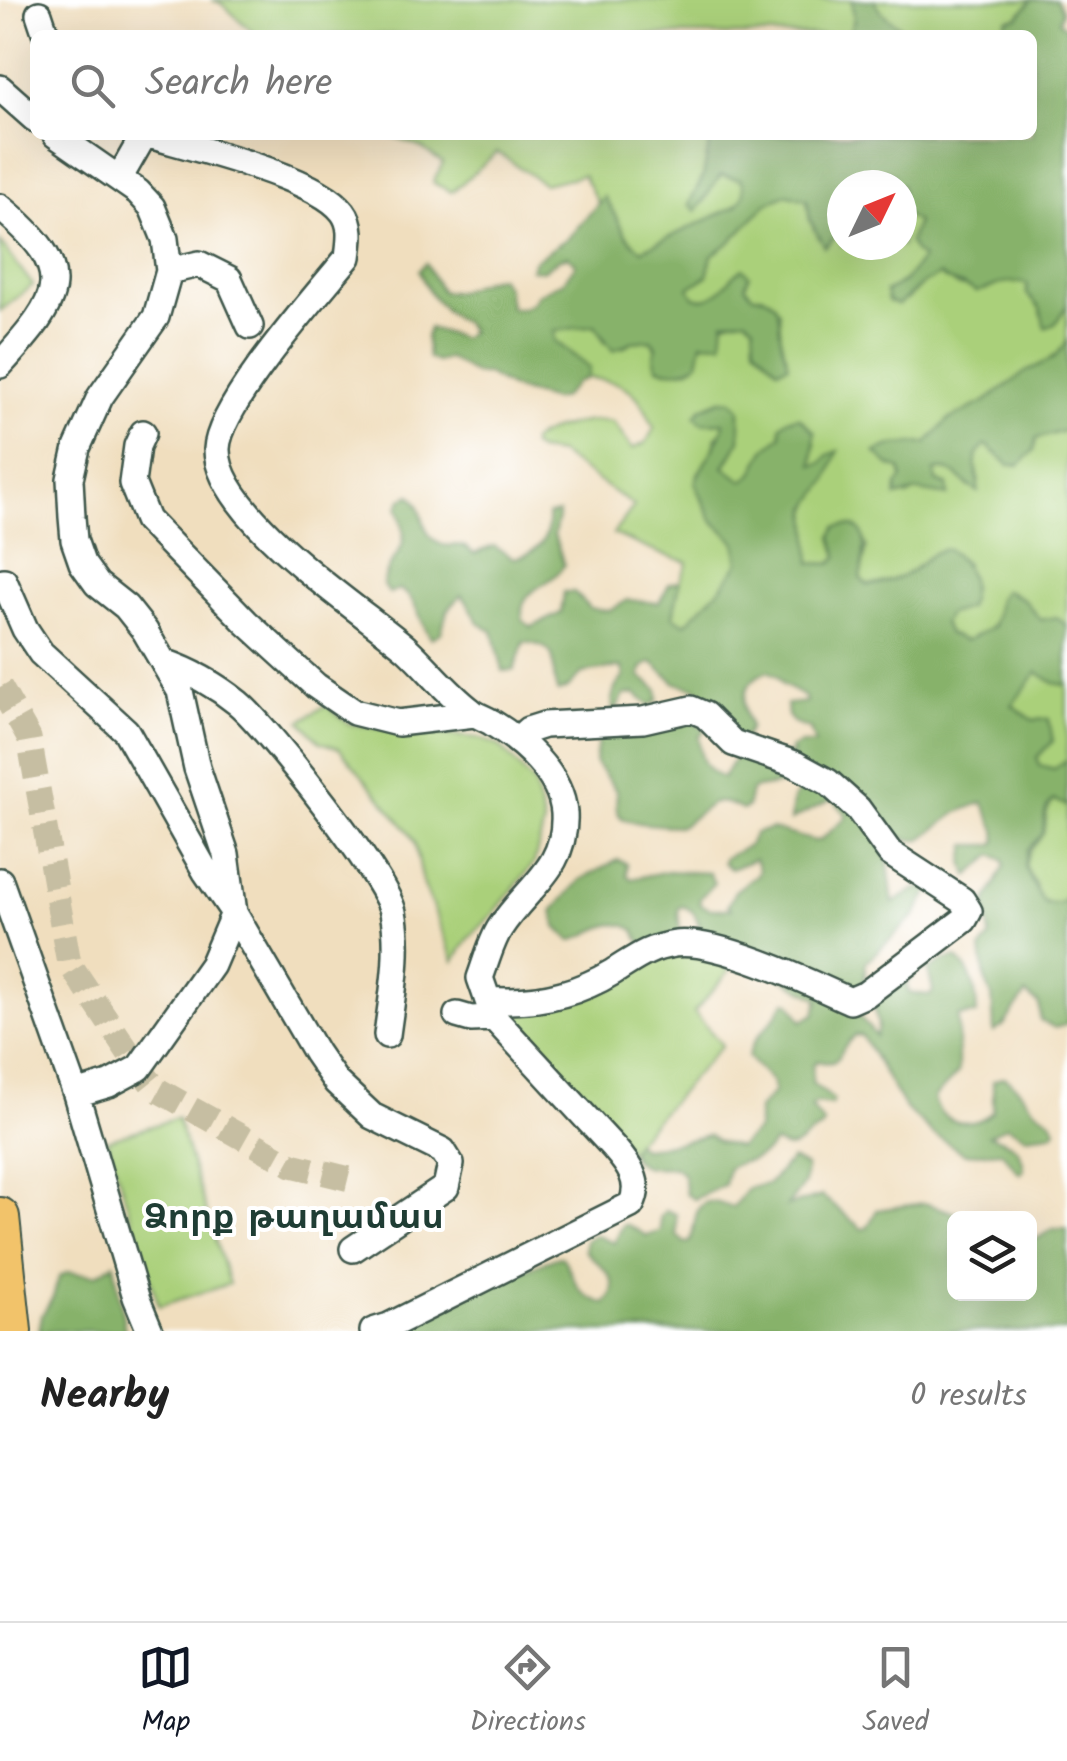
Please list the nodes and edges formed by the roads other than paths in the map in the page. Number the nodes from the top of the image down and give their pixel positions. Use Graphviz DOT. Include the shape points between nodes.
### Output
graph roads {
  1 [pos="0,88"];
  2 [pos="30,115"];
  3 [pos="64,140"];
  4 [pos="144,140"];
  5 [pos="164,140"];
  6 [pos="120,177"];
  7 [pos="0,207"];
  8 [pos="169,271"];
  9 [pos="250,326"];
  10 [pos="0,366"];
  11 [pos="143,433"];
  12 [pos="4,582"];
  13 [pos="164,662"];
  14 [pos="474,714"];
  15 [pos="517,740"];
  16 [pos="0,880"];
  17 [pos="234,913"];
  18 [pos="491,1009"];
  19 [pos="457,1015"];
  20 [pos="388,1034"];
  21 [pos="76,1094"];
  22 [pos="0,1217"];
  23 [pos="353,1249"];
  24 [pos="12,1331"];
  25 [pos="150,1331"];
  26 [pos="373,1331"];
  1 -- 2 [label="street"];
  3 -- 6 [label="street"];
  4 -- 6 [label="street"];
  5 -- 14 [label="street" via="319,192 343,212 351,232 348,256 221,428 220,470 306,570 405,648"];
  6 -- 8 [label="street" via="152,207"];
  7 -- 10 [label="street" via="43,246 53,296"];
  8 -- 9 [label="street" via="199,264 230,279"];
  8 -- 13 [label="street" via="156,317 100,398 70,479 82,563 126,608"];
  11 -- 14 [label="street" via="132,483 147,520 316,686 354,712 398,724"];
  12 -- 17 [label="street" via="41,653 126,731"];
  13 -- 17 [label="street" via="180,691 226,854"];
  13 -- 20 [label="street" via="224,692 252,716 388,894 395,970"];
  14 -- 15 [label="street"];
  15 -- 18 [label="street" via="560,793 562,841 556,860 499,930 480,978"];
  15 -- 18 [label="street" via="544,725 643,720 690,709 734,743 828,782 890,853 969,911 850,1000 774,968 680,943 638,954 555,996"];
  16 -- 21 [label="street"];
  17 -- 21 [label="street" via="212,965 139,1068"];
  17 -- 23 [label="street" via="336,1082 372,1116 443,1150 451,1164 446,1187"];
  18 -- 19 [label="street" via="471,1019"];
  18 -- 26 [label="street" via="630,1167 637,1194 632,1205"];
  21 -- 25 [label="street"];
  22 -- 24 [label="highway"];
}
